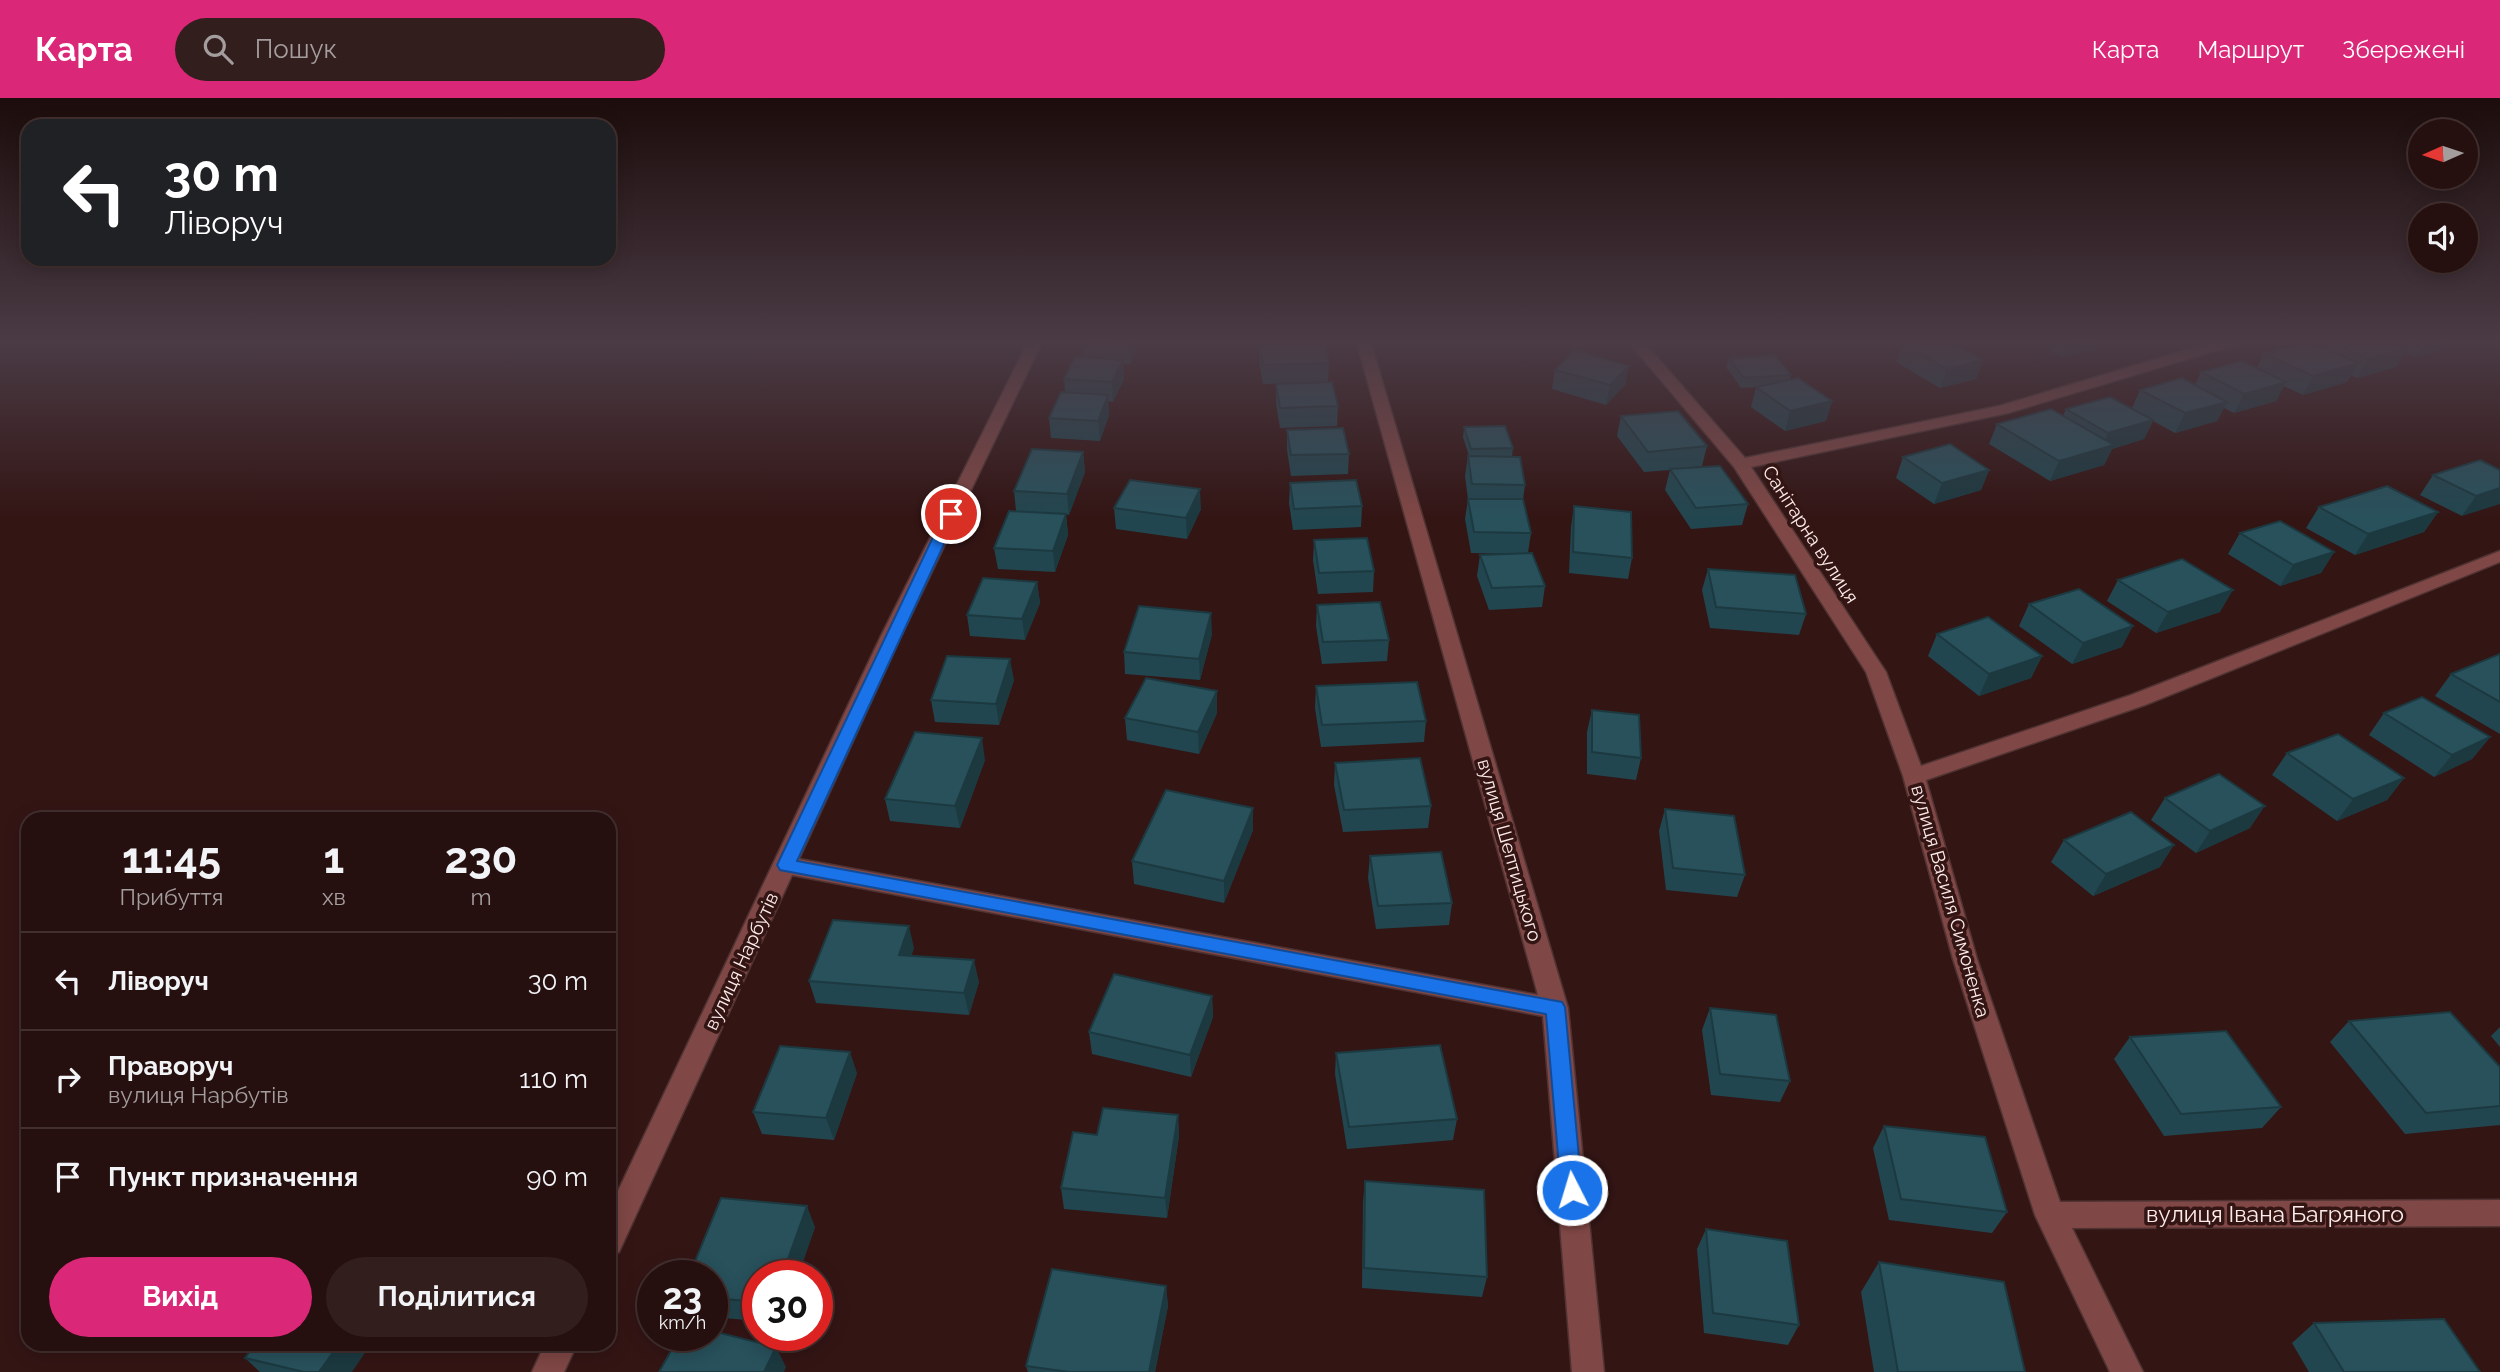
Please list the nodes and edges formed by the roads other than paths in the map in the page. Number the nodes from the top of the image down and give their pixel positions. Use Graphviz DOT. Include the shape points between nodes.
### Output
graph roads {
  1 [pos="1007,399"];
  2 [pos="1380,399"];
  3 [pos="1685,399"];
  4 [pos="2037,399"];
  5 [pos="1741,464"];
  6 [pos="2500,556"];
  7 [pos="1914,776"];
  8 [pos="786,865"];
  9 [pos="1555,1007"];
  10 [pos="2500,1213"];
  11 [pos="2050,1215"];
  12 [pos="616,1227"];
  13 [pos="558,1351"];
  14 [pos="548,1372"];
  15 [pos="1588,1372"];
  16 [pos="2127,1372"];
  1 -- 8 [label="street, вулиця Нарбутів"];
  2 -- 9 [label="street, вулиця Шептицького"];
  3 -- 5 [label="street, Санітарна вулиця"];
  4 -- 5 [label="street"];
  5 -- 7 [label="street, Санітарна вулиця" via="1876,672"];
  6 -- 7 [label="street, вулиця Василя Симоненка" via="2137,700"];
  7 -- 11 [label="street, вулиця Василя Симоненка" via="1965,959"];
  8 -- 9 [label="street"];
  8 -- 12 [label="street, вулиця Нарбутів"];
  9 -- 15 [label="street, вулиця Шептицького"];
  10 -- 11 [label="street, вулиця Івана Багряного"];
  11 -- 16 [label="street, вулиця Василя Симоненка"];
  13 -- 14 [label="street"];
}
